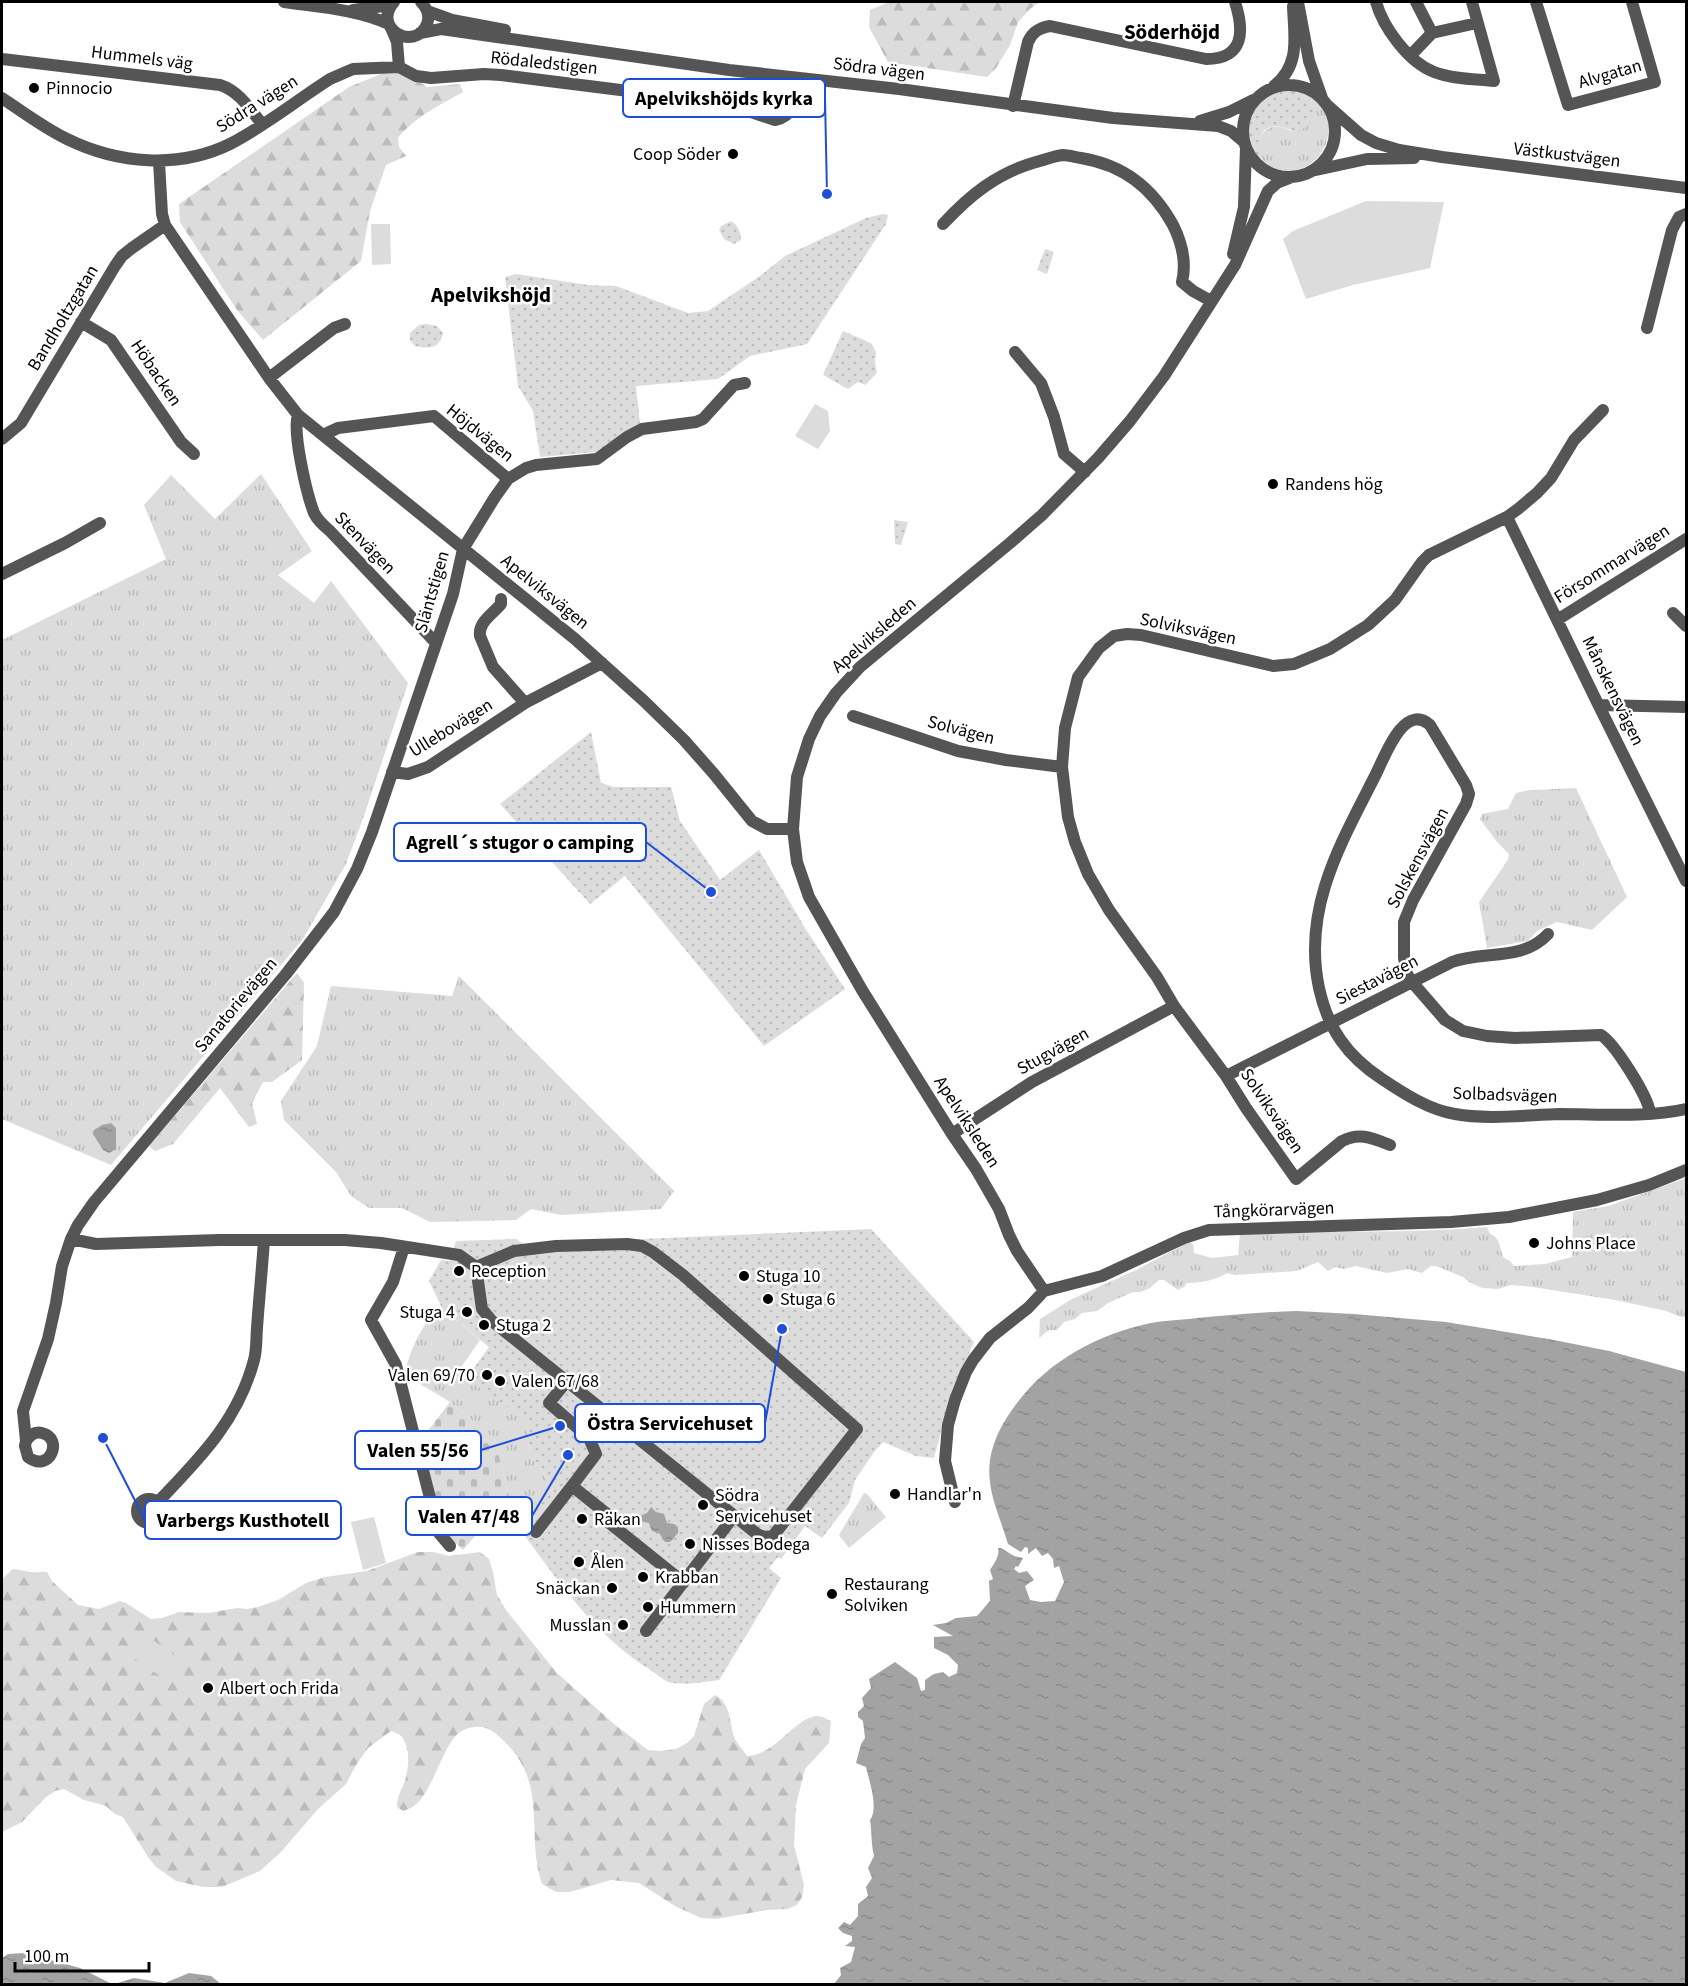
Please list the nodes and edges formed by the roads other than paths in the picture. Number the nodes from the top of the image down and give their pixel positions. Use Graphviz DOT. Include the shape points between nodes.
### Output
graph roads {
  1 [pos="284,2"];
  2 [pos="1235,2"];
  3 [pos="1293,2"];
  4 [pos="1298,2"];
  5 [pos="1376,2"];
  6 [pos="1416,2"];
  7 [pos="1472,2"];
  8 [pos="1536,2"];
  9 [pos="1632,2"];
  10 [pos="392,3"];
  11 [pos="424,7"];
  12 [pos="343,11"];
  13 [pos="1477,23"];
  14 [pos="390,27"];
  15 [pos="1432,33"];
  16 [pos="419,34"];
  17 [pos="579,48"];
  18 [pos="1410,56"];
  19 [pos="2,59"];
  20 [pos="399,67"];
  21 [pos="800,78"];
  22 [pos="1265,92"];
  23 [pos="2,98"];
  24 [pos="1325,104"];
  25 [pos="1013,106"];
  26 [pos="262,124"];
  27 [pos="1175,124"];
  28 [pos="1245,144"];
  29 [pos="1442,158"];
  30 [pos="159,162"];
  31 [pos="1311,171"];
  32 [pos="1292,177"];
  33 [pos="1686,188"];
  34 [pos="1686,214"];
  35 [pos="165,225"];
  36 [pos="943,225"];
  37 [pos="1214,296"];
  38 [pos="81,322"];
  39 [pos="345,324"];
  40 [pos="1647,328"];
  41 [pos="1015,352"];
  42 [pos="268,378"];
  43 [pos="745,383"];
  44 [pos="1602,410"];
  45 [pos="298,415"];
  46 [pos="323,435"];
  47 [pos="2,439"];
  48 [pos="194,454"];
  49 [pos="1085,472"];
  50 [pos="508,479"];
  51 [pos="1508,517"];
  52 [pos="100,523"];
  53 [pos="1686,539"];
  54 [pos="463,549"];
  55 [pos="2,574"];
  56 [pos="501,599"];
  57 [pos="1673,613"];
  58 [pos="1557,620"];
  59 [pos="1686,626"];
  60 [pos="436,643"];
  61 [pos="602,663"];
  62 [pos="525,703"];
  63 [pos="1599,705"];
  64 [pos="1686,707"];
  65 [pos="853,716"];
  66 [pos="1415,719"];
  67 [pos="1062,767"];
  68 [pos="392,772"];
  69 [pos="793,830"];
  70 [pos="1686,881"];
  71 [pos="1548,934"];
  72 [pos="1412,982"];
  73 [pos="1174,1006"];
  74 [pos="1330,1025"];
  75 [pos="1226,1076"];
  76 [pos="1686,1109"];
  77 [pos="1650,1113"];
  78 [pos="952,1134"];
  79 [pos="1390,1145"];
  80 [pos="1686,1170"];
  81 [pos="71,1239"];
  82 [pos="264,1240"];
  83 [pos="404,1247"];
  84 [pos="476,1267"];
  85 [pos="1044,1291"];
  86 [pos="567,1381"];
  87 [pos="26,1441"];
  88 [pos="572,1486"];
  89 [pos="955,1502"];
  90 [pos="734,1516"];
  91 [pos="141,1520"];
  92 [pos="536,1532"];
  93 [pos="450,1546"];
  94 [pos="683,1582"];
  95 [pos="646,1631"];
  1 -- 12 [label="street"];
  2 -- 25 [label="street" via="1241,36 1235,49 1216,59 1050,26 1040,28 1028,42"];
  3 -- 22 [label="street" via="1293,60 1284,77"];
  4 -- 24 [label="street, Västkustvägen" via="1309,61"];
  5 -- 18 [label="street" via="1386,27"];
  6 -- 15 [label="street"];
  7 -- 13 [label="street"];
  8 -- 9 [label="street, Alvgatan" via="1568,105 1655,82"];
  10 -- 12 [label="street"];
  10 -- 14 [label="street" via="387,17"];
  11 -- 16 [label="street" via="427,23"];
  11 -- 17 [label="street, Södra vägen" via="452,20 532,34"];
  12 -- 14 [label="street, Södra vägen" via="370,17"];
  13 -- 15 [label="street"];
  13 -- 18 [label="street" via="1494,81 1431,71"];
  14 -- 16 [label="street, Södra vägen" via="402,36"];
  14 -- 20 [label="street" via="397,42"];
  15 -- 18 [label="street"];
  16 -- 17 [label="street, Södra vägen" via="441,29"];
  16 -- 20 [label="street"];
  17 -- 21 [label="street, Södra vägen"];
  19 -- 26 [label="street, Hummels väg" via="231,88"];
  20 -- 21 [label="street, Rödaledstigen" via="423,77 484,74 678,96 724,103 775,120 792,111"];
  20 -- 26 [label="street, Södra vägen" via="364,67 343,72"];
  21 -- 25 [label="street, Södra vägen"];
  22 -- 24 [label="street" via="1280,86 1299,87 1311,91"];
  22 -- 27 [label="street, Södra vägen" via="1218,117"];
  22 -- 28 [label="street" via="1246,116"];
  23 -- 30 [label="street, Södra vägen" via="84,147"];
  24 -- 29 [label="street, Västkustvägen" via="1354,130 1376,143"];
  24 -- 31 [label="street" via="1333,120 1334,140 1326,158"];
  25 -- 27 [label="street, Södra vägen"];
  26 -- 30 [label="street, Södra vägen" via="210,152"];
  27 -- 28 [label="street, Södra vägen" via="1225,128"];
  28 -- 32 [label="street" via="1262,168"];
  28 -- 37 [label="street, Apelviksleden" via="1241,221 1234,253"];
  29 -- 31 [label="street, Västkustvägen" via="1366,159"];
  29 -- 33 [label="street, Västkustvägen"];
  30 -- 35 [label="street, Apelviksvägen"];
  31 -- 32 [label="street"];
  32 -- 37 [label="street, Apelviksleden" via="1269,191 1235,265"];
  34 -- 40 [label="street" via="1679,217 1672,230"];
  35 -- 38 [label="street, Bandholtzgatan" via="122,256"];
  35 -- 42 [label="street, Apelviksvägen"];
  36 -- 37 [label="street" via="977,191 1017,167 1063,155 1096,161 1124,172 1162,206 1184,255 1182,282 1193,291"];
  37 -- 49 [label="street, Apelviksleden" via="1164,376"];
  38 -- 47 [label="street, Bandholtzgatan" via="21,423"];
  38 -- 48 [label="street, Höbacken" via="111,339 181,442"];
  39 -- 42 [label="street" via="334,328"];
  41 -- 49 [label="street" via="1041,383 1064,454"];
  42 -- 45 [label="street, Apelviksvägen"];
  43 -- 50 [label="street, Släntstigen" via="735,385 696,422 642,429 597,459 536,465"];
  44 -- 51 [label="street, Solviksvägen" via="1574,440 1551,478"];
  45 -- 46 [label="street, Apelviksvägen"];
  45 -- 60 [label="street, Stenvägen" via="296,437 319,522"];
  46 -- 50 [label="street, Höjdvägen" via="338,428 434,416"];
  46 -- 54 [label="street, Apelviksvägen"];
  49 -- 69 [label="street, Apelviksleden" via="1010,543 875,652 836,693 814,728 800,763"];
  50 -- 54 [label="street, Släntstigen"];
  51 -- 58 [label="street, Månskensvägen"];
  51 -- 67 [label="street, Solviksvägen" via="1430,555 1395,600 1368,624 1330,649 1294,664 1273,666 1141,635 1119,634 1109,639 1086,664 1075,685"];
  52 -- 55 [label="street"];
  53 -- 58 [label="street, Försommarvägen"];
  54 -- 60 [label="street, Släntstigen"];
  54 -- 61 [label="street, Apelviksvägen"];
  56 -- 62 [label="street, Ullebovägen" via="481,626 480,636 493,667"];
  57 -- 59 [label="street"];
  58 -- 63 [label="street, Månskensvägen"];
  60 -- 68 [label="street, Släntstigen"];
  61 -- 62 [label="street, Ullebovägen"];
  61 -- 69 [label="street, Apelviksvägen" via="684,740 752,821 767,829"];
  62 -- 68 [label="street, Ullebovägen" via="428,767 408,774"];
  63 -- 64 [label="street"];
  63 -- 70 [label="street, Månskensvägen"];
  65 -- 67 [label="street, Solvägen" via="958,751"];
  66 -- 72 [label="street, Solskensvägen" via="1425,721 1434,731 1469,794 1404,922 1404,958"];
  66 -- 74 [label="street, Solbadsvägen" via="1400,730 1383,761 1341,843 1322,891 1314,959"];
  67 -- 73 [label="street, Solviksvägen" via="1068,818 1088,874"];
  68 -- 81 [label="street, Sanatorievägen" via="364,853 333,912 286,974 94,1202"];
  69 -- 78 [label="street, Apelviksleden" via="802,878 819,917"];
  71 -- 72 [label="street, Siestavägen" via="1527,949 1460,959"];
  72 -- 74 [label="street, Siestavägen"];
  72 -- 77 [label="street, Solskensvägen" via="1450,1024 1476,1034 1515,1038 1601,1035 1637,1084"];
  73 -- 75 [label="street, Solviksvägen"];
  73 -- 78 [label="street, Stugvägen" via="1032,1082"];
  74 -- 75 [label="street, Siestavägen"];
  74 -- 77 [label="street, Solbadsvägen" via="1368,1070 1417,1099 1455,1114"];
  75 -- 79 [label="street, Solviksvägen" via="1296,1179 1351,1136 1364,1135"];
  76 -- 77 [label="street, Solbadsvägen"];
  78 -- 85 [label="street, Apelviksleden" via="999,1209 1017,1251"];
  80 -- 85 [label="street, Tångkörarvägen" via="1597,1200 1503,1218 1209,1230 1102,1276"];
  81 -- 82 [label="street" via="96,1244"];
  81 -- 87 [label="street, Sanatorievägen" via="48,1340 23,1411"];
  82 -- 83 [label="street" via="328,1240"];
  82 -- 91 [label="street" via="256,1348 244,1386 219,1434"];
  83 -- 84 [label="street" via="459,1255"];
  83 -- 93 [label="street" via="393,1282 371,1320 396,1365 439,1533"];
  84 -- 86 [label="street" via="482,1309"];
  84 -- 90 [label="street" via="514,1251 556,1246 642,1246 683,1275 857,1429 773,1536 757,1534"];
  85 -- 89 [label="street" via="990,1338 960,1385 945,1449"];
  86 -- 88 [label="street" via="549,1403 589,1438 596,1454"];
  86 -- 90 [label="street"];
  88 -- 92 [label="street"];
  88 -- 94 [label="street" via="607,1514 607,1521"];
  90 -- 94 [label="street"];
  94 -- 95 [label="street"];
}
